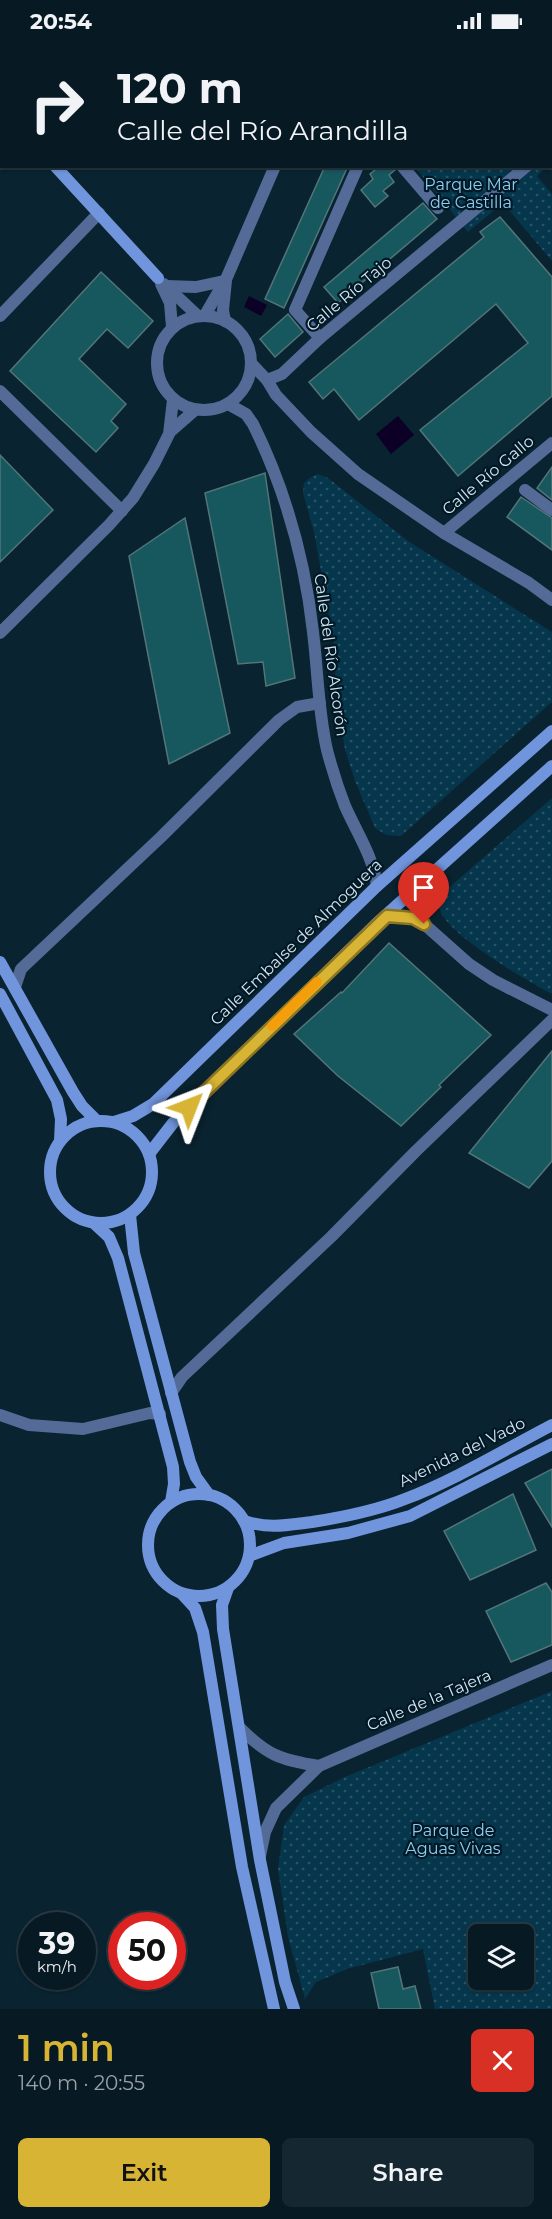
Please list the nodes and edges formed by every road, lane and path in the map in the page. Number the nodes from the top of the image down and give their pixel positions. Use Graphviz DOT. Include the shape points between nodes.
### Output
graph roads {
  1 [pos="57,168"];
  2 [pos="274,168"];
  3 [pos="357,168"];
  4 [pos="404,168"];
  5 [pos="525,168"];
  6 [pos="438,208"];
  7 [pos="99,213"];
  8 [pos="225,279"];
  9 [pos="162,282"];
  10 [pos="201,315"];
  11 [pos="0,316"];
  12 [pos="225,321"];
  13 [pos="172,327"];
  14 [pos="320,338"];
  15 [pos="251,363"];
  16 [pos="267,380"];
  17 [pos="248,385"];
  18 [pos="0,391"];
  19 [pos="276,395"];
  20 [pos="173,400"];
  21 [pos="228,404"];
  22 [pos="195,410"];
  23 [pos="171,431"];
  24 [pos="552,443"];
  25 [pos="525,490"];
  26 [pos="552,510"];
  27 [pos="122,511"];
  28 [pos="444,533"];
  29 [pos="552,600"];
  30 [pos="0,633"];
  31 [pos="320,703"];
  32 [pos="552,731"];
  33 [pos="552,766"];
  34 [pos="377,886"];
  35 [pos="387,916"];
  36 [pos="0,962"];
  37 [pos="15,987"];
  38 [pos="0,994"];
  39 [pos="552,1010"];
  40 [pos="552,1020"];
  41 [pos="97,1121"];
  42 [pos="114,1122"];
  43 [pos="60,1141"];
  44 [pos="149,1154"];
  45 [pos="130,1215"];
  46 [pos="94,1223"];
  47 [pos="171,1393"];
  48 [pos="160,1414"];
  49 [pos="0,1415"];
  50 [pos="552,1425"];
  51 [pos="552,1444"];
  52 [pos="209,1495"];
  53 [pos="171,1502"];
  54 [pos="244,1521"];
  55 [pos="249,1556"];
  56 [pos="228,1588"];
  57 [pos="183,1595"];
  58 [pos="552,1665"];
  59 [pos="239,1727"];
  60 [pos="318,1766"];
  61 [pos="260,1860"];
  62 [pos="274,2009"];
  63 [pos="294,2009"];
  1 -- 7 [label="main road"];
  2 -- 8 [label="street"];
  3 -- 14 [label="street" via="295,310"];
  4 -- 6 [label="street"];
  5 -- 14 [label="street, Calle Río Tajo"];
  7 -- 9 [label="main road"];
  7 -- 11 [label="street"];
  8 -- 9 [label="street" via="196,287"];
  8 -- 10 [label="street"];
  8 -- 12 [label="street"];
  9 -- 10 [label="street"];
  9 -- 13 [label="street" via="170,303"];
  10 -- 12 [label="street"];
  10 -- 13 [label="street"];
  12 -- 15 [label="street" via="245,340"];
  13 -- 20 [label="street" via="159,347 156,361 159,377"];
  14 -- 16 [label="street, Calle Río Tajo" via="282,374"];
  15 -- 16 [label="street"];
  15 -- 17 [label="street"];
  16 -- 19 [label="street"];
  17 -- 19 [label="street"];
  17 -- 21 [label="street"];
  18 -- 27 [label="street"];
  19 -- 28 [label="street" via="358,474"];
  20 -- 22 [label="street"];
  20 -- 23 [label="street"];
  21 -- 22 [label="street" via="212,410"];
  21 -- 31 [label="street, Calle del Río Alcorón" via="246,414 253,424 283,497 307,592"];
  22 -- 23 [label="street"];
  23 -- 27 [label="street"];
  24 -- 28 [label="street, Calle Río Gallo"];
  25 -- 26 [label="street"];
  27 -- 30 [label="street"];
  28 -- 29 [label="street"];
  31 -- 34 [label="street, Calle del Río Alcorón" via="334,775 367,848"];
  31 -- 37 [label="street" via="297,707 279,720 21,969"];
  32 -- 34 [label="main road, Calle Embalse de Almoguera"];
  33 -- 35 [label="main road"];
  34 -- 42 [label="main road, Calle Embalse de Almoguera" via="153,1104"];
  35 -- 39 [label="street" via="413,918 424,924 469,964"];
  35 -- 44 [label="main road" via="173,1123"];
  36 -- 37 [label="main road"];
  37 -- 41 [label="main road" via="73,1092"];
  38 -- 43 [label="main road" via="57,1100 62,1119"];
  40 -- 47 [label="street" via="182,1377"];
  41 -- 42 [label="main road"];
  41 -- 43 [label="main road" via="70,1131"];
  42 -- 44 [label="main road" via="129,1129"];
  43 -- 46 [label="main road" via="50,1173 54,1192 66,1209"];
  44 -- 45 [label="main road" via="152,1181 148,1194"];
  45 -- 46 [label="main road"];
  45 -- 47 [label="main road" via="134,1252"];
  46 -- 48 [label="main road" via="109,1237 118,1258"];
  47 -- 52 [label="main road" via="190,1462"];
  48 -- 49 [label="street" via="83,1429 29,1425"];
  48 -- 53 [label="main road" via="173,1467"];
  50 -- 54 [label="main road, Avenida del Vado" via="427,1490 383,1507 282,1526 261,1527"];
  51 -- 55 [label="main road, Avenida del Vado" via="410,1516 348,1533 284,1543"];
  52 -- 53 [label="main road" via="183,1496"];
  52 -- 54 [label="main road" via="236,1509"];
  53 -- 57 [label="main road" via="152,1525 148,1552 155,1573"];
  54 -- 55 [label="main road" via="250,1538"];
  55 -- 56 [label="main road" via="238,1579"];
  56 -- 57 [label="main road" via="214,1595"];
  56 -- 59 [label="main road" via="222,1605 223,1629"];
  57 -- 62 [label="main road" via="195,1608 203,1632 242,1867"];
  58 -- 60 [label="street, Calle de la Tajera"];
  59 -- 60 [label="street" via="275,1756"];
  59 -- 61 [label="main road"];
  60 -- 61 [label="street, Calle de la Tajera" via="276,1808 265,1832"];
  61 -- 63 [label="main road"];
}
